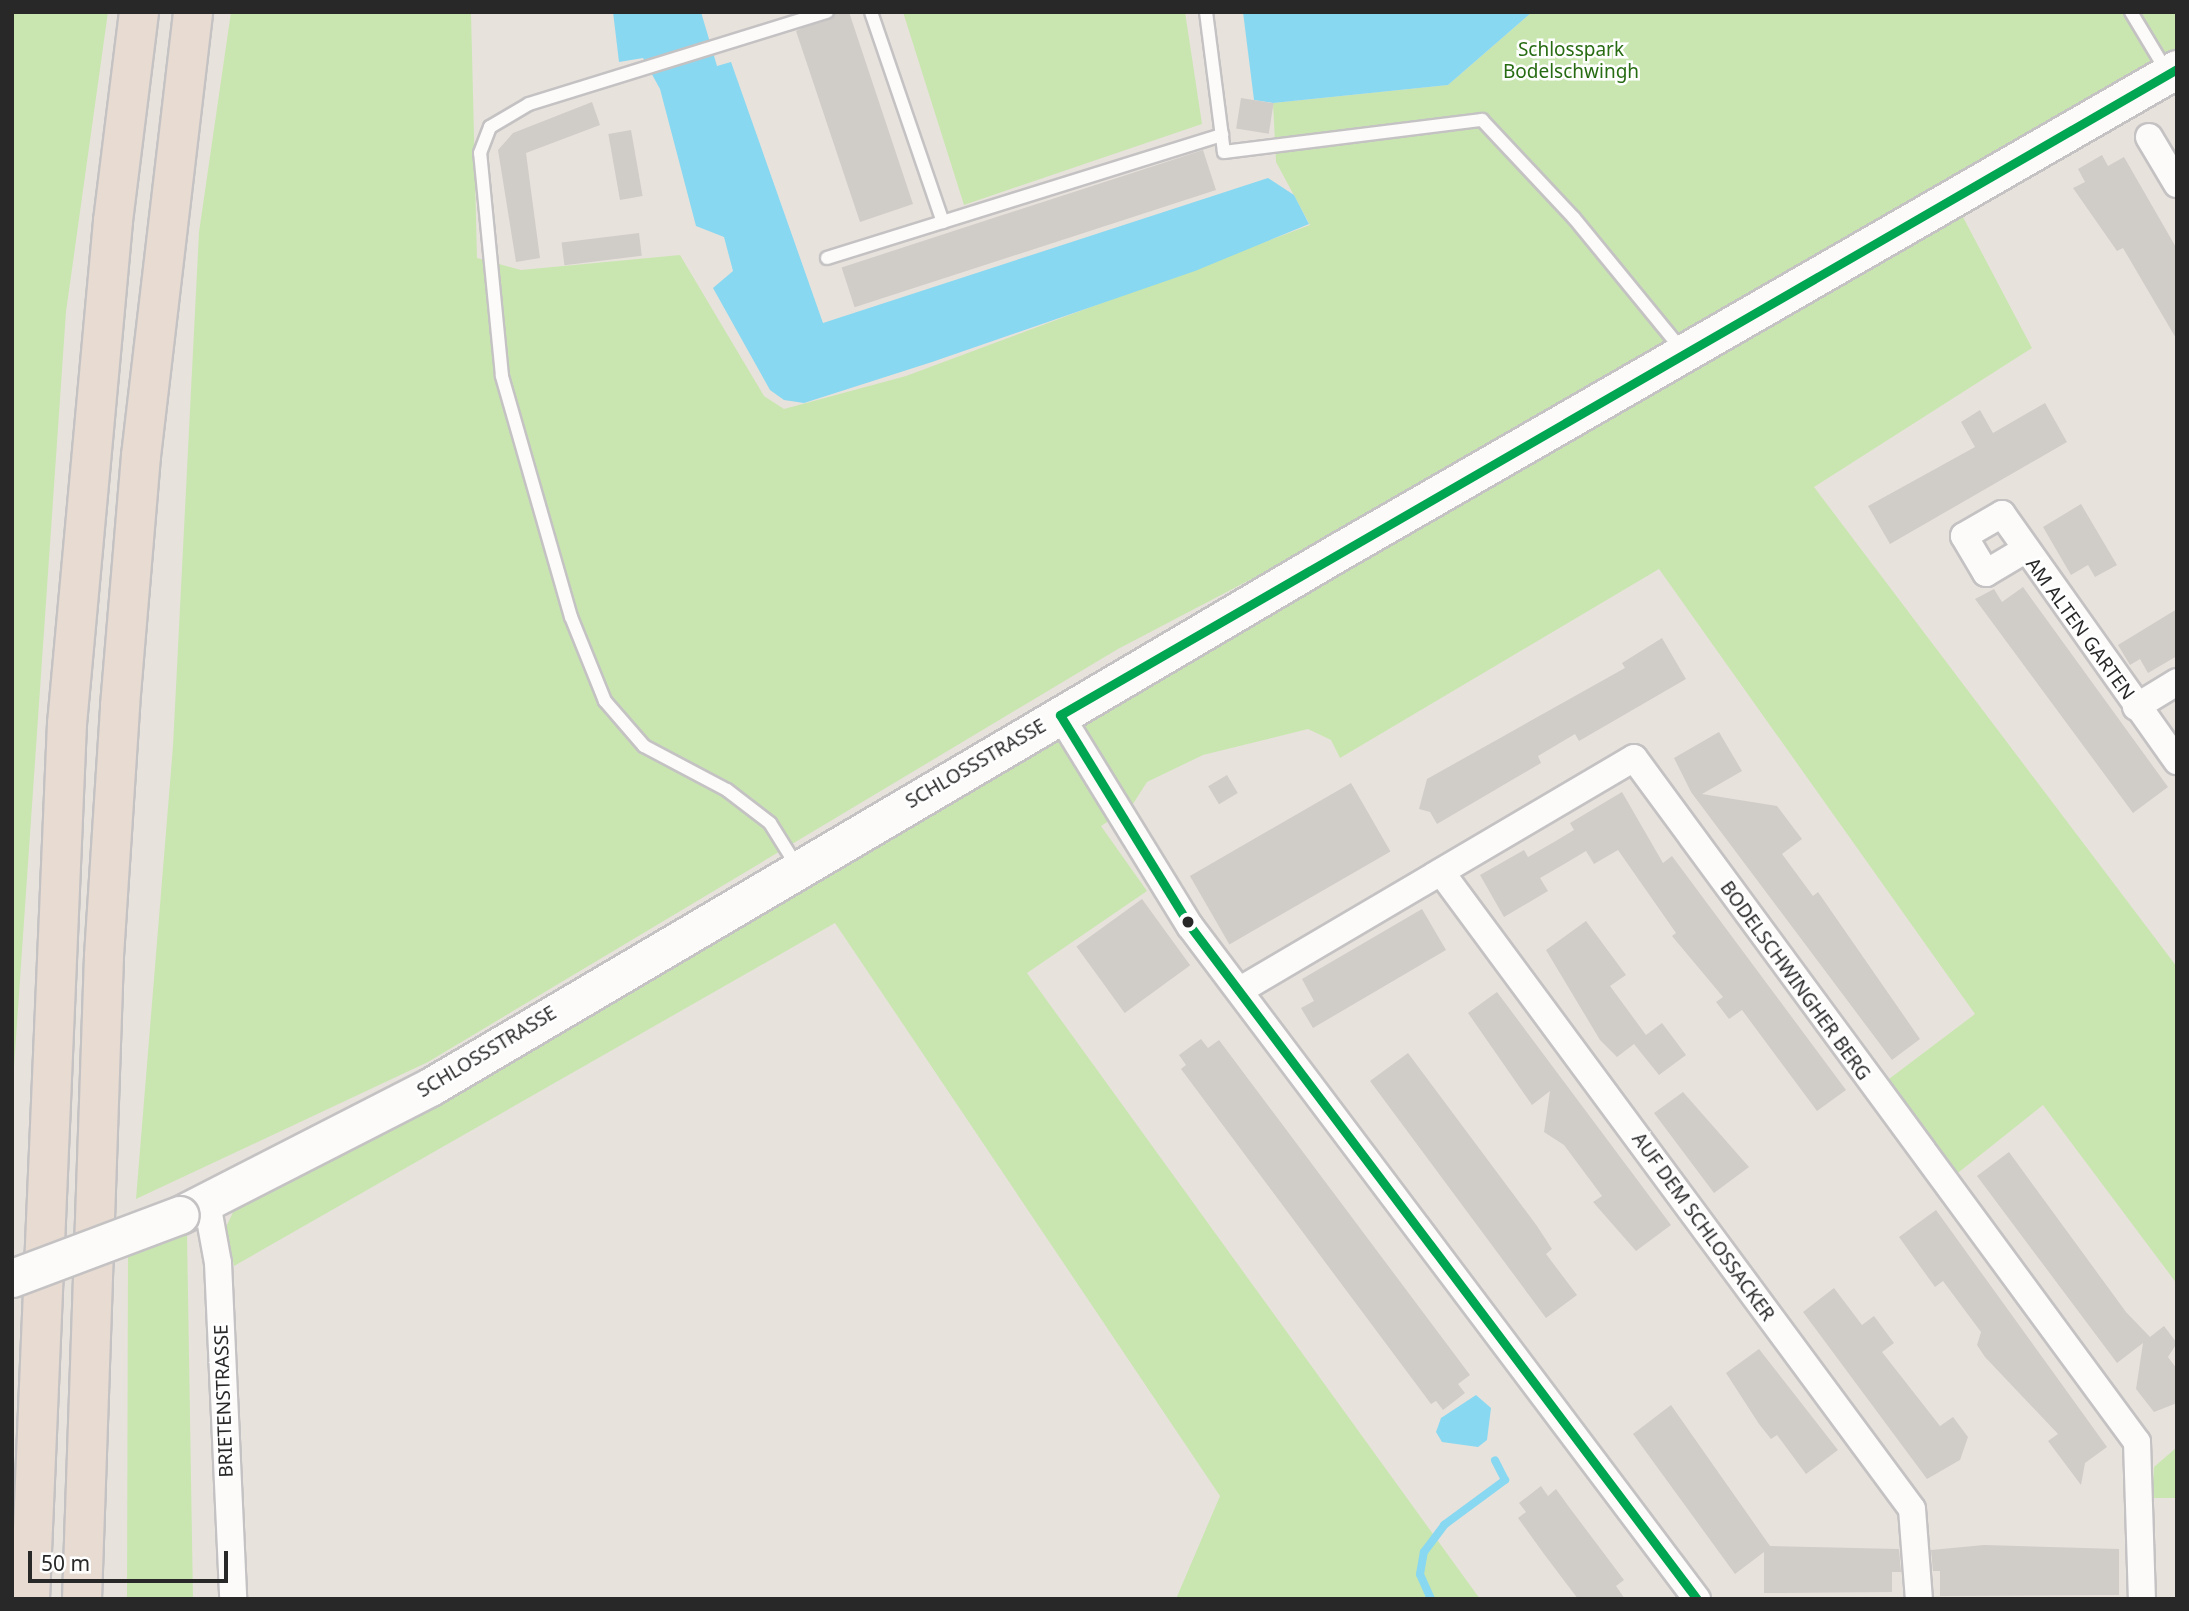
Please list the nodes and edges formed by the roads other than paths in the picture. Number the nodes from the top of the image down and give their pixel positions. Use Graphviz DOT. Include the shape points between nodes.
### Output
graph roads {
  1 [pos="139,12"];
  2 [pos="193,12"];
  3 [pos="827,12"];
  4 [pos="872,12"];
  5 [pos="1206,12"];
  6 [pos="2131,12"];
  7 [pos="2173,71"];
  8 [pos="1222,135"];
  9 [pos="2149,137"];
  10 [pos="2177,184"];
  11 [pos="943,222"];
  12 [pos="827,258"];
  13 [pos="1684,352"];
  14 [pos="2024,551"];
  15 [pos="2177,682"];
  16 [pos="2136,707"];
  17 [pos="1060,715"];
  18 [pos="2177,761"];
  19 [pos="798,868"];
  20 [pos="1441,872"];
  21 [pos="1242,989"];
  22 [pos="193,1209"];
  23 [pos="12,1278"];
  24 [pos="30,1599"];
  25 [pos="82,1599"];
  26 [pos="233,1599"];
  27 [pos="1697,1599"];
  28 [pos="1919,1599"];
  29 [pos="2143,1599"];
  1 -- 24 [label="highway" via="113,221 55,916"];
  2 -- 25 [label="highway" via="139,484 104,956"];
  3 -- 19 [label="lane" via="529,104 490,127 480,153 502,376 571,617 605,701 644,747 727,790 770,823"];
  4 -- 11 [label="lane"];
  5 -- 8 [label="lane"];
  6 -- 7 [label="lane"];
  7 -- 13 [label="street, SCHLOSSSTRASSE"];
  8 -- 11 [label="lane"];
  8 -- 13 [label="lane" via="1224,152 1264,152 1482,120 1574,218"];
  9 -- 10 [label="street"];
  11 -- 12 [label="lane"];
  13 -- 17 [label="street, SCHLOSSSTRASSE"];
  14 -- 16 [label="street, AM ALTEN GARTEN"];
  15 -- 16 [label="street, AM ALTEN GARTEN"];
  16 -- 18 [label="street, AM ALTEN GARTEN"];
  17 -- 19 [label="street, SCHLOSSSTRASSE"];
  17 -- 21 [label="street" via="1163,887"];
  19 -- 22 [label="street, SCHLOSSSTRASSE" via="430,1087"];
  20 -- 21 [label="street, BODELSCHWINGHER BERG"];
  20 -- 28 [label="street, AUF DEM SCHLOSSACKER" via="1912,1509"];
  20 -- 29 [label="street, BODELSCHWINGHER BERG" via="1634,758 2137,1442"];
  21 -- 27 [label="street"];
  22 -- 23 [label="street, SCHLOSSSTRASSE, bridge"];
  22 -- 26 [label="street, BRIETENSTRASSE" via="218,1263"];
}
